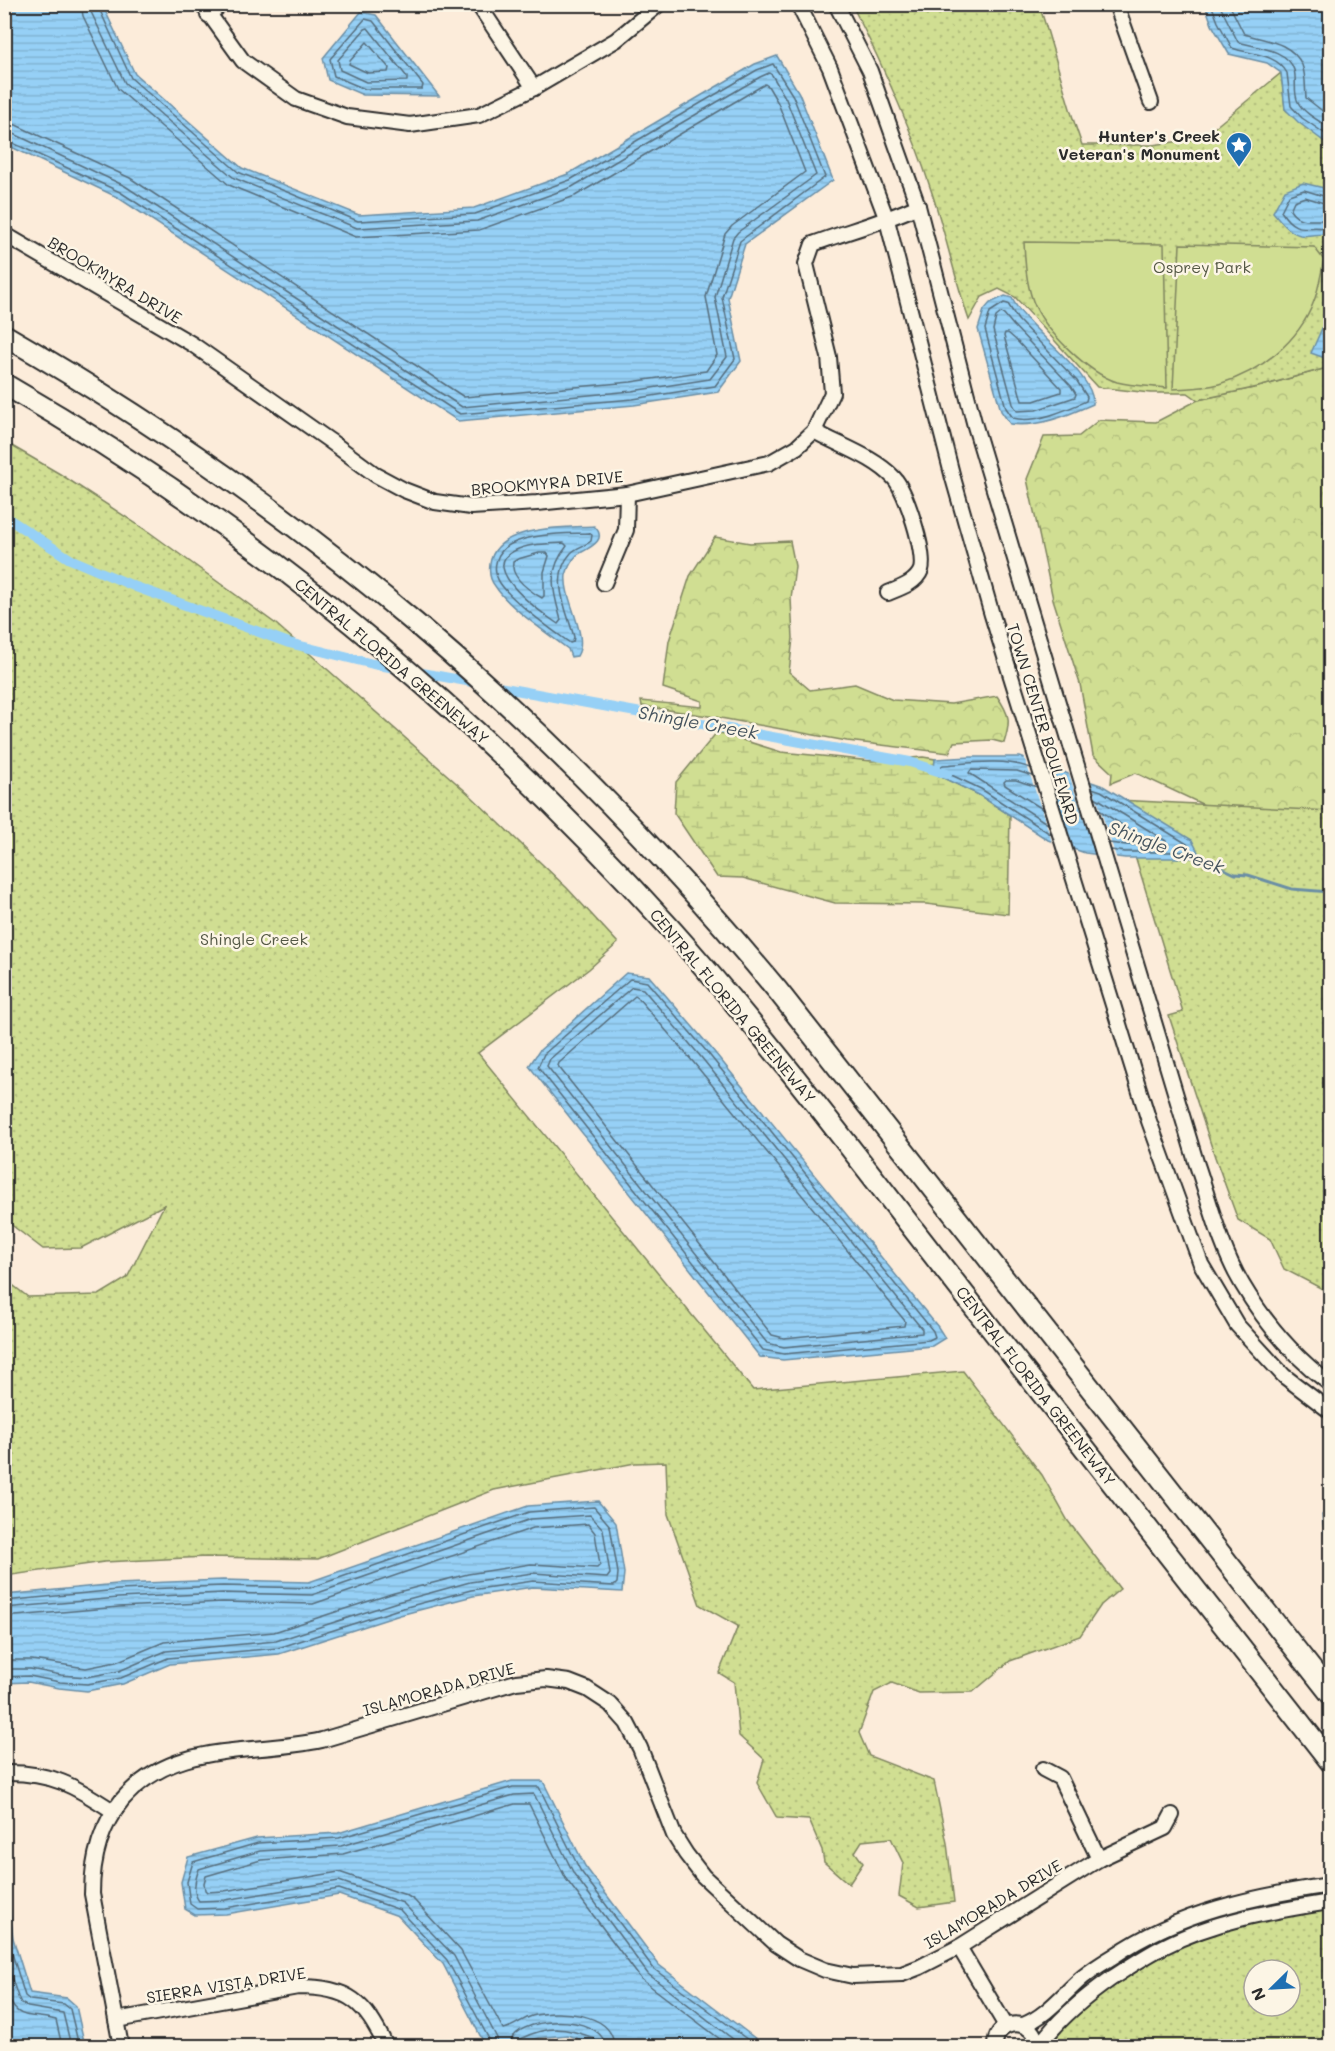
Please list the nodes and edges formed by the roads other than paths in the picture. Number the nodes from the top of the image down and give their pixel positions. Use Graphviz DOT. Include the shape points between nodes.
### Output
graph roads {
  1 [pos="222,4"];
  2 [pos="478,4"];
  3 [pos="659,4"];
  4 [pos="798,4"];
  5 [pos="836,4"];
  6 [pos="1116,4"];
  7 [pos="205,10"];
  8 [pos="534,88"];
  9 [pos="1151,102"];
  10 [pos="918,206"];
  11 [pos="887,220"];
  12 [pos="4,234"];
  13 [pos="4,335"];
  14 [pos="4,384"];
  15 [pos="814,431"];
  16 [pos="627,494"];
  17 [pos="604,583"];
  18 [pos="888,593"];
  19 [pos="1330,1384"];
  20 [pos="1330,1411"];
  21 [pos="1330,1693"];
  22 [pos="1330,1761"];
  23 [pos="1043,1769"];
  24 [pos="4,1773"];
  25 [pos="113,1811"];
  26 [pos="1172,1815"];
  27 [pos="1099,1858"];
  28 [pos="1330,1885"];
  29 [pos="1330,1902"];
  30 [pos="958,1947"];
  31 [pos="116,2020"];
  32 [pos="1023,2025"];
  33 [pos="1006,2026"];
  34 [pos="121,2046"];
  35 [pos="386,2046"];
  36 [pos="995,2046"];
  37 [pos="1038,2046"];
  1 -- 7 [label="street"];
  2 -- 8 [label="street"];
  3 -- 8 [label="street" via="616,40"];
  4 -- 11 [label="street, TOWN CENTER BOULEVARD" via="830,68"];
  5 -- 10 [label="street, TOWN CENTER BOULEVARD" via="870,71"];
  6 -- 9 [label="street"];
  7 -- 8 [label="street" via="243,61 296,99 347,117 410,125 479,115"];
  10 -- 11 [label="street, BROOKMYRA DRIVE"];
  10 -- 19 [label="street, TOWN CENTER BOULEVARD" via="975,426 1222,1239 1241,1282 1280,1338"];
  11 -- 15 [label="street, BROOKMYRA DRIVE" via="813,244 806,264 829,357 832,393"];
  11 -- 20 [label="street, TOWN CENTER BOULEVARD" via="953,478 1024,719 1149,1121 1202,1264 1237,1325 1284,1376"];
  12 -- 16 [label="street, BROOKMYRA DRIVE" via="192,344 376,475 404,490 435,502 471,507"];
  13 -- 21 [label="highway" via="139,416 341,560 458,658 585,777 740,945"];
  14 -- 22 [label="highway, CENTRAL FLORIDA GREENEWAY" via="181,495 264,554 373,640 543,794 672,931 788,1071"];
  15 -- 16 [label="street, BROOKMYRA DRIVE" via="797,447 769,463"];
  15 -- 18 [label="street" via="870,460 895,478 907,502 922,556 921,570 912,582"];
  16 -- 17 [label="street" via="626,530"];
  23 -- 27 [label="street" via="1060,1778"];
  24 -- 25 [label="street" via="47,1776 77,1788"];
  25 -- 30 [label="street, ISLAMORADA DRIVE" via="136,1784 183,1760 322,1740 516,1683 546,1679 569,1682 610,1704 627,1723 686,1854 703,1876 776,1944 825,1970 853,1976 902,1974"];
  25 -- 31 [label="street, ISLAMORADA DRIVE" via="96,1850 92,1894"];
  26 -- 27 [label="street, ISLAMORADA DRIVE" via="1166,1828"];
  27 -- 30 [label="street, ISLAMORADA DRIVE"];
  28 -- 32 [label="street" via="1232,1904 1159,1930 1086,1974 1036,2019"];
  29 -- 37 [label="street" via="1237,1920 1164,1947 1092,1992"];
  30 -- 33 [label="street"];
  31 -- 34 [label="street, ISLAMORADA DRIVE"];
  31 -- 35 [label="street, SIERRA VISTA DRIVE" via="321,1987 356,2001 367,2011"];
  32 -- 33 [label="street"];
  32 -- 37 [label="street" via="1034,2034"];
  33 -- 36 [label="street" via="997,2035"];
}
